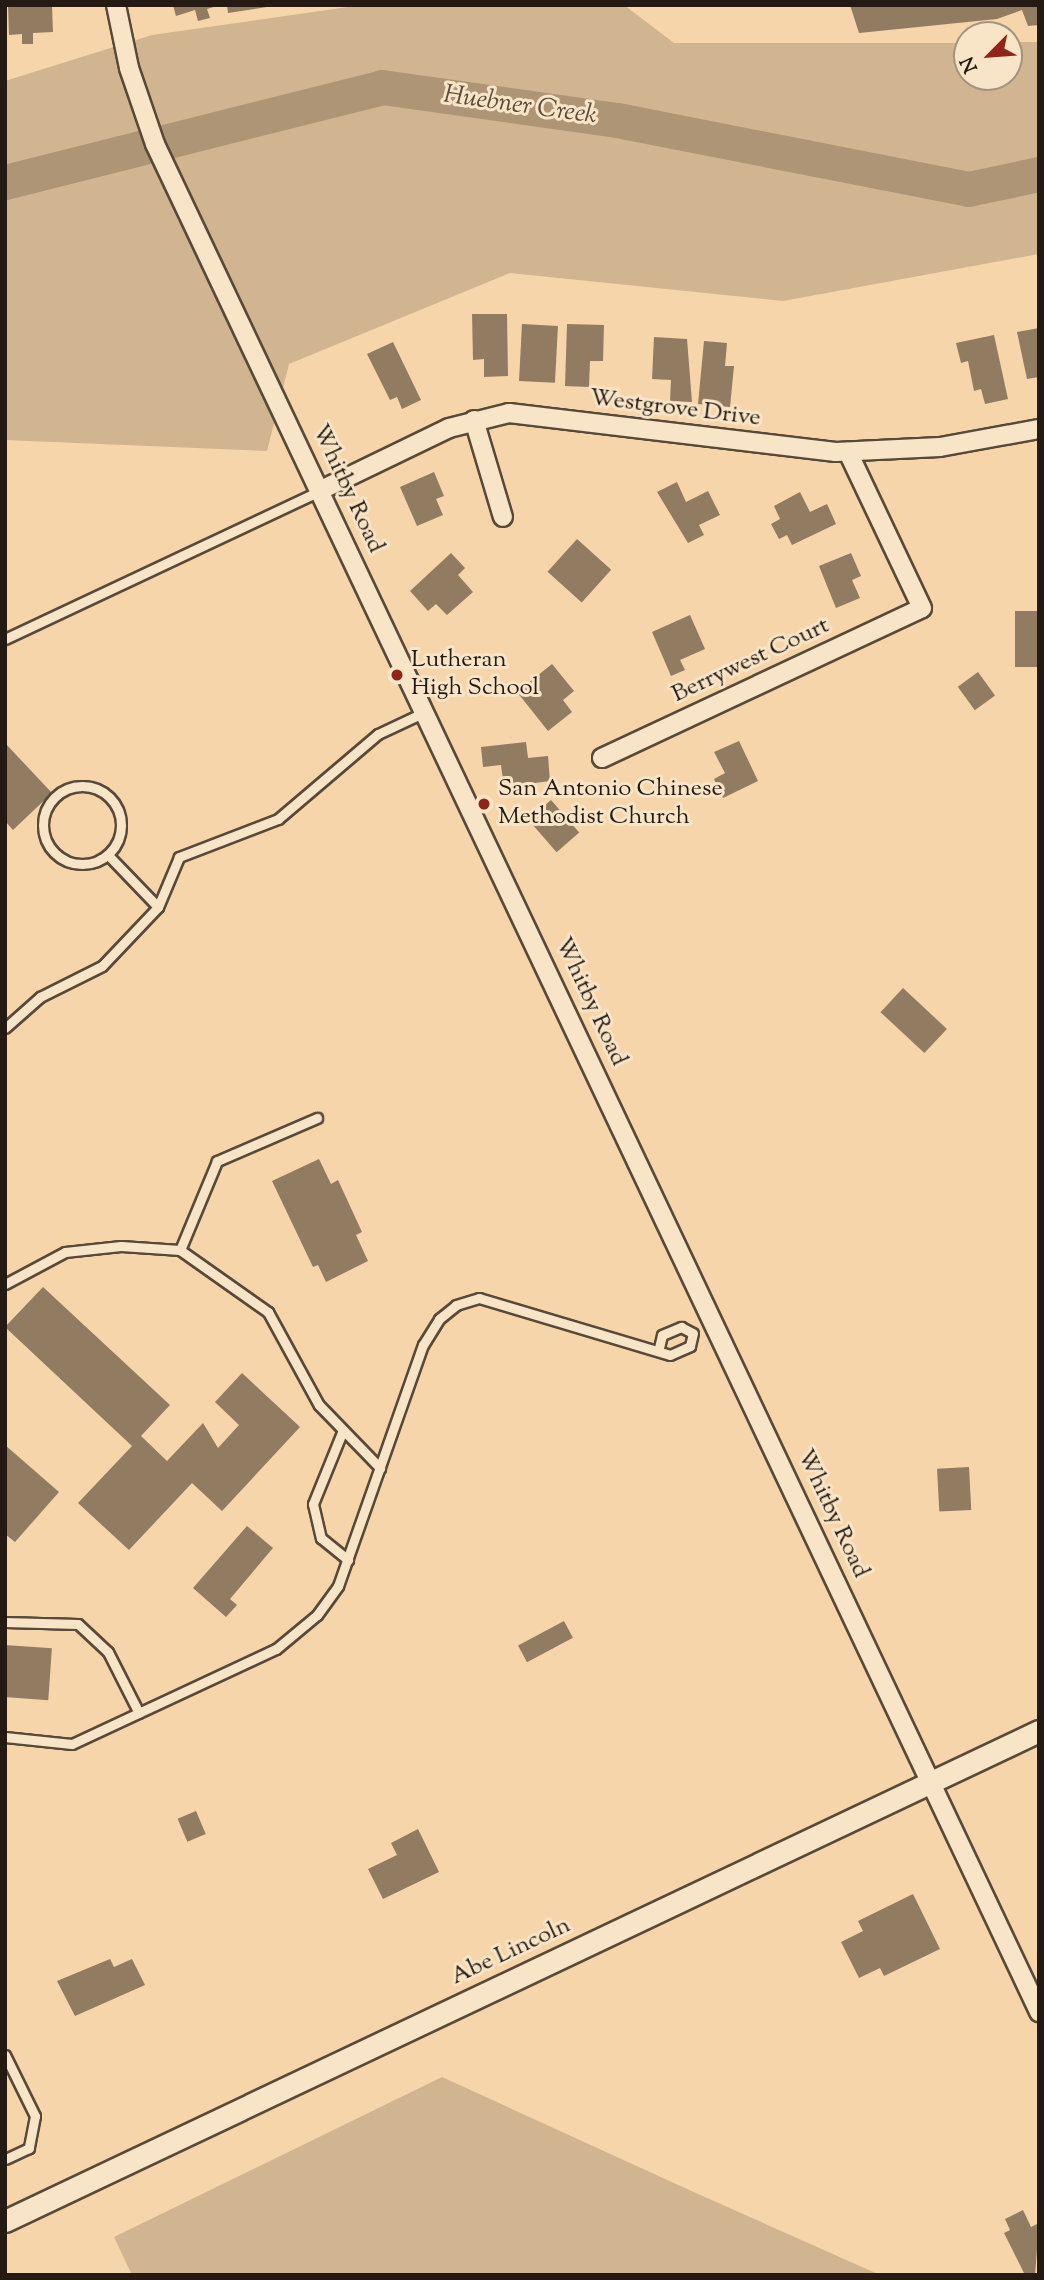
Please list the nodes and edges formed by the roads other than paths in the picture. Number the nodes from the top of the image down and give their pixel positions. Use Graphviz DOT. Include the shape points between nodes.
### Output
graph roads {
  1 [pos="116,5"];
  2 [pos="474,420"];
  3 [pos="1039,429"];
  4 [pos="848,452"];
  5 [pos="321,490"];
  6 [pos="503,517"];
  7 [pos="5,639"];
  8 [pos="425,712"];
  9 [pos="602,758"];
  10 [pos="108,855"];
  11 [pos="158,907"];
  12 [pos="5,1028"];
  13 [pos="317,1118"];
  14 [pos="180,1250"];
  15 [pos="5,1284"];
  16 [pos="715,1323"];
  17 [pos="693,1333"];
  18 [pos="659,1348"];
  19 [pos="343,1430"];
  20 [pos="380,1468"];
  21 [pos="348,1560"];
  22 [pos="5,1622"];
  23 [pos="139,1713"];
  24 [pos="1039,1731"];
  25 [pos="5,1737"];
  26 [pos="930,1783"];
  27 [pos="1039,2012"];
  28 [pos="5,2055"];
  29 [pos="5,2159"];
  30 [pos="5,2221"];
  1 -- 5 [label="street, Whitby Road" via="129,68 155,144"];
  2 -- 4 [label="street, Westgrove Drive" via="509,413"];
  2 -- 5 [label="street, Westgrove Drive"];
  2 -- 6 [label="street"];
  3 -- 4 [label="street, Westgrove Drive" via="940,447"];
  4 -- 9 [label="street, Berrywest Court" via="922,608"];
  5 -- 7 [label="lane"];
  5 -- 8 [label="street, Whitby Road"];
  8 -- 11 [label="lane" via="378,734 278,819 179,857"];
  8 -- 16 [label="street, Whitby Road"];
  10 -- 10 [label="lane" via="121,832 116,805 95,788 82,786 57,794 43,814 51,850 84,865"];
  10 -- 11 [label="lane"];
  11 -- 12 [label="lane" via="102,966 40,997"];
  13 -- 14 [label="lane" via="217,1161"];
  14 -- 15 [label="lane" via="121,1246 65,1252"];
  14 -- 19 [label="lane" via="268,1312 318,1405"];
  16 -- 17 [label="lane"];
  16 -- 26 [label="street, Whitby Road"];
  17 -- 18 [label="lane" via="681,1327 662,1335"];
  17 -- 18 [label="lane" via="690,1346 670,1355"];
  18 -- 20 [label="lane" via="479,1298 456,1305 439,1318 423,1345"];
  19 -- 20 [label="lane"];
  19 -- 21 [label="lane" via="313,1504 321,1538"];
  20 -- 21 [label="lane"];
  21 -- 23 [label="lane" via="338,1586 317,1615 276,1649"];
  22 -- 23 [label="lane" via="78,1624 108,1652"];
  23 -- 25 [label="lane" via="72,1744"];
  24 -- 26 [label="street, Abe Lincoln"];
  26 -- 27 [label="street, Whitby Road"];
  26 -- 30 [label="street, Abe Lincoln"];
  28 -- 29 [label="lane" via="35,2116 29,2148"];
}
